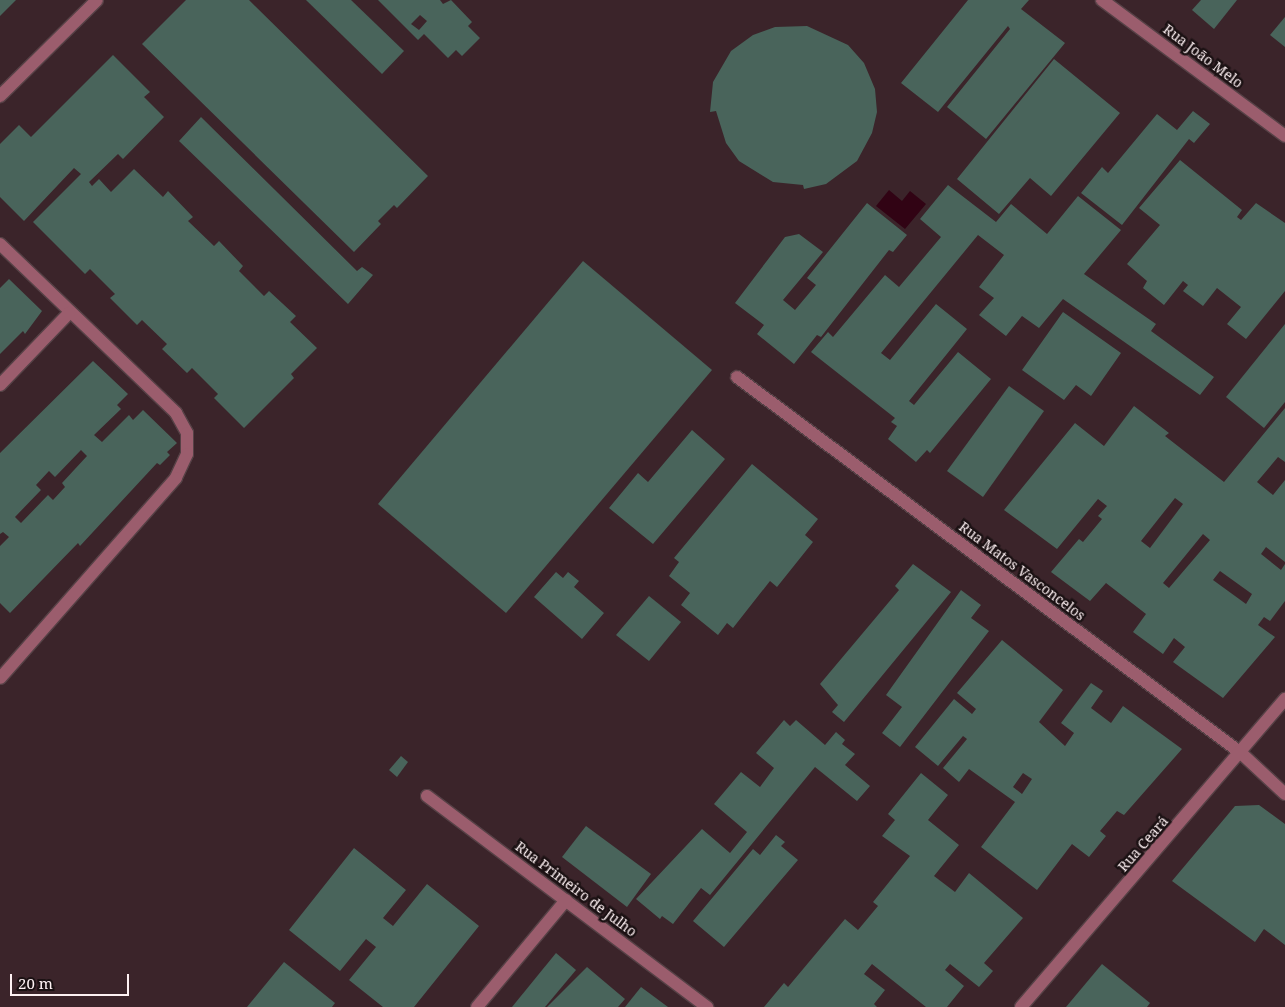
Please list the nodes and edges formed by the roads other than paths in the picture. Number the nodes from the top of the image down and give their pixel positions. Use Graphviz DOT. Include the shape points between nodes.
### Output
graph roads {
  1 [pos="97,0"];
  2 [pos="1102,0"];
  3 [pos="0,96"];
  4 [pos="1285,136"];
  5 [pos="0,244"];
  6 [pos="69,313"];
  7 [pos="737,377"];
  8 [pos="0,385"];
  9 [pos="0,678"];
  10 [pos="1285,699"];
  11 [pos="1241,753"];
  12 [pos="1285,794"];
  13 [pos="427,796"];
  14 [pos="566,900"];
  15 [pos="477,1007"];
  16 [pos="707,1007"];
  17 [pos="1021,1007"];
  1 -- 3 [label="street"];
  2 -- 4 [label="street, Rua João Melo"];
  5 -- 6 [label="street"];
  6 -- 8 [label="street"];
  6 -- 9 [label="street" via="176,413 186,433 187,454 176,478"];
  7 -- 11 [label="street, Rua Matos Vasconcelos"];
  10 -- 11 [label="street, Rua Ceará"];
  11 -- 12 [label="street, Rua Matos Vasconcelos"];
  11 -- 17 [label="street, Rua Ceará"];
  13 -- 14 [label="street, Rua Primeiro de Julho"];
  14 -- 15 [label="street"];
  14 -- 16 [label="street, Rua Primeiro de Julho"];
}
